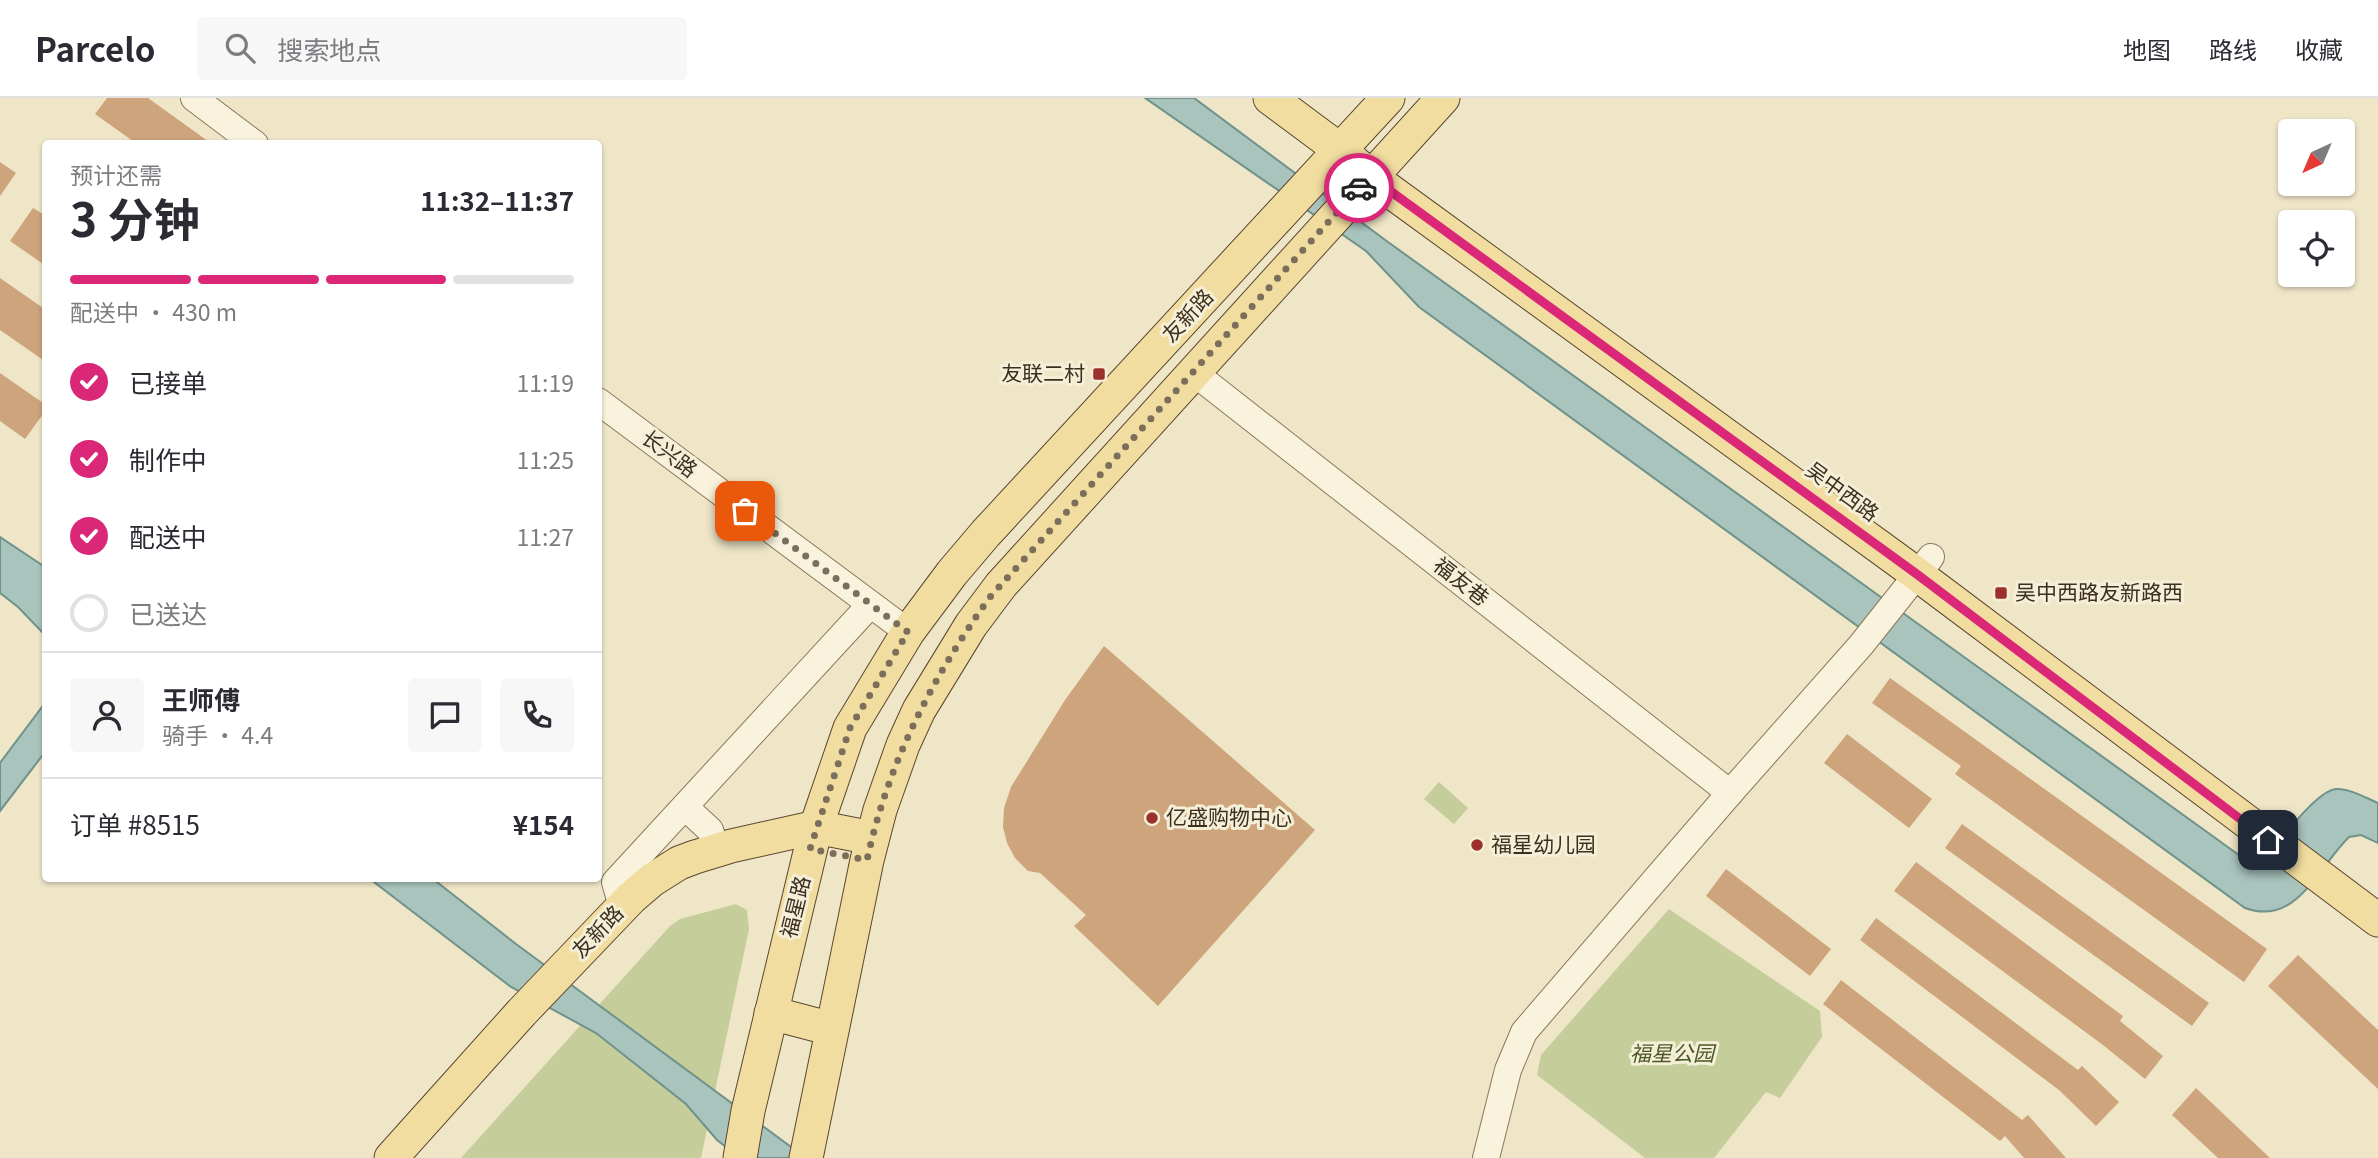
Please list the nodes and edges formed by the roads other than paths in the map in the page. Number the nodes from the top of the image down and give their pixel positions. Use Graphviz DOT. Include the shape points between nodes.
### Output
graph roads {
  1 [pos="194,98"];
  2 [pos="1270,98"];
  3 [pos="1301,98"];
  4 [pos="1388,98"];
  5 [pos="1443,98"];
  6 [pos="250,140"];
  7 [pos="1338,152"];
  8 [pos="1369,178"];
  9 [pos="1193,372"];
  10 [pos="602,404"];
  11 [pos="986,533"];
  12 [pos="1925,566"];
  13 [pos="870,605"];
  14 [pos="908,632"];
  15 [pos="1730,793"];
  16 [pos="685,807"];
  17 [pos="813,838"];
  18 [pos="869,849"];
  19 [pos="717,851"];
  20 [pos="2336,875"];
  21 [pos="2378,893"];
  22 [pos="622,907"];
  23 [pos="2378,920"];
  24 [pos="569,976"];
  25 [pos="771,1013"];
  26 [pos="529,1019"];
  27 [pos="832,1029"];
  28 [pos="807,1149"];
  29 [pos="391,1158"];
  30 [pos="417,1158"];
  31 [pos="740,1158"];
  32 [pos="1486,1158"];
  1 -- 6 [label="street"];
  2 -- 7 [label="main road, 吴中西路"];
  3 -- 7 [label="main road, 吴中西路"];
  4 -- 7 [label="main road, 友新路"];
  5 -- 8 [label="main road, 友新路"];
  7 -- 8 [label="main road, 吴中西路"];
  7 -- 11 [label="main road, 友新路"];
  8 -- 9 [label="main road, 友新路"];
  8 -- 12 [label="main road, 吴中西路"];
  9 -- 15 [label="street, 福友巷"];
  9 -- 18 [label="main road, 友新路" via="990,597 931,688 903,745"];
  10 -- 13 [label="street, 长兴路"];
  11 -- 14 [label="main road, 福星路"];
  12 -- 15 [label="street"];
  12 -- 20 [label="main road, 吴中西路"];
  13 -- 14 [label="street, 长兴路"];
  13 -- 16 [label="street"];
  14 -- 17 [label="main road, 福星路" via="850,728"];
  15 -- 32 [label="street" via="1524,1032 1508,1070"];
  16 -- 19 [label="street" via="710,830"];
  16 -- 22 [label="street" via="615,882"];
  17 -- 18 [label="main road, 友新路"];
  17 -- 19 [label="main road, 友新路"];
  17 -- 24 [label="main road, 友新路" via="673,887"];
  17 -- 25 [label="main road, 福星路"];
  18 -- 27 [label="main road"];
  19 -- 22 [label="main road, 友新路" via="666,870"];
  20 -- 21 [label="main road, 吴中西路"];
  20 -- 23 [label="main road, 吴中西路"];
  22 -- 24 [label="main road, 友新路"];
  24 -- 26 [label="main road, 友新路"];
  25 -- 27 [label="main road"];
  25 -- 31 [label="main road, 福星路"];
  26 -- 29 [label="main road, 友新路"];
  26 -- 30 [label="main road, 友新路"];
  27 -- 28 [label="main road"];
}
